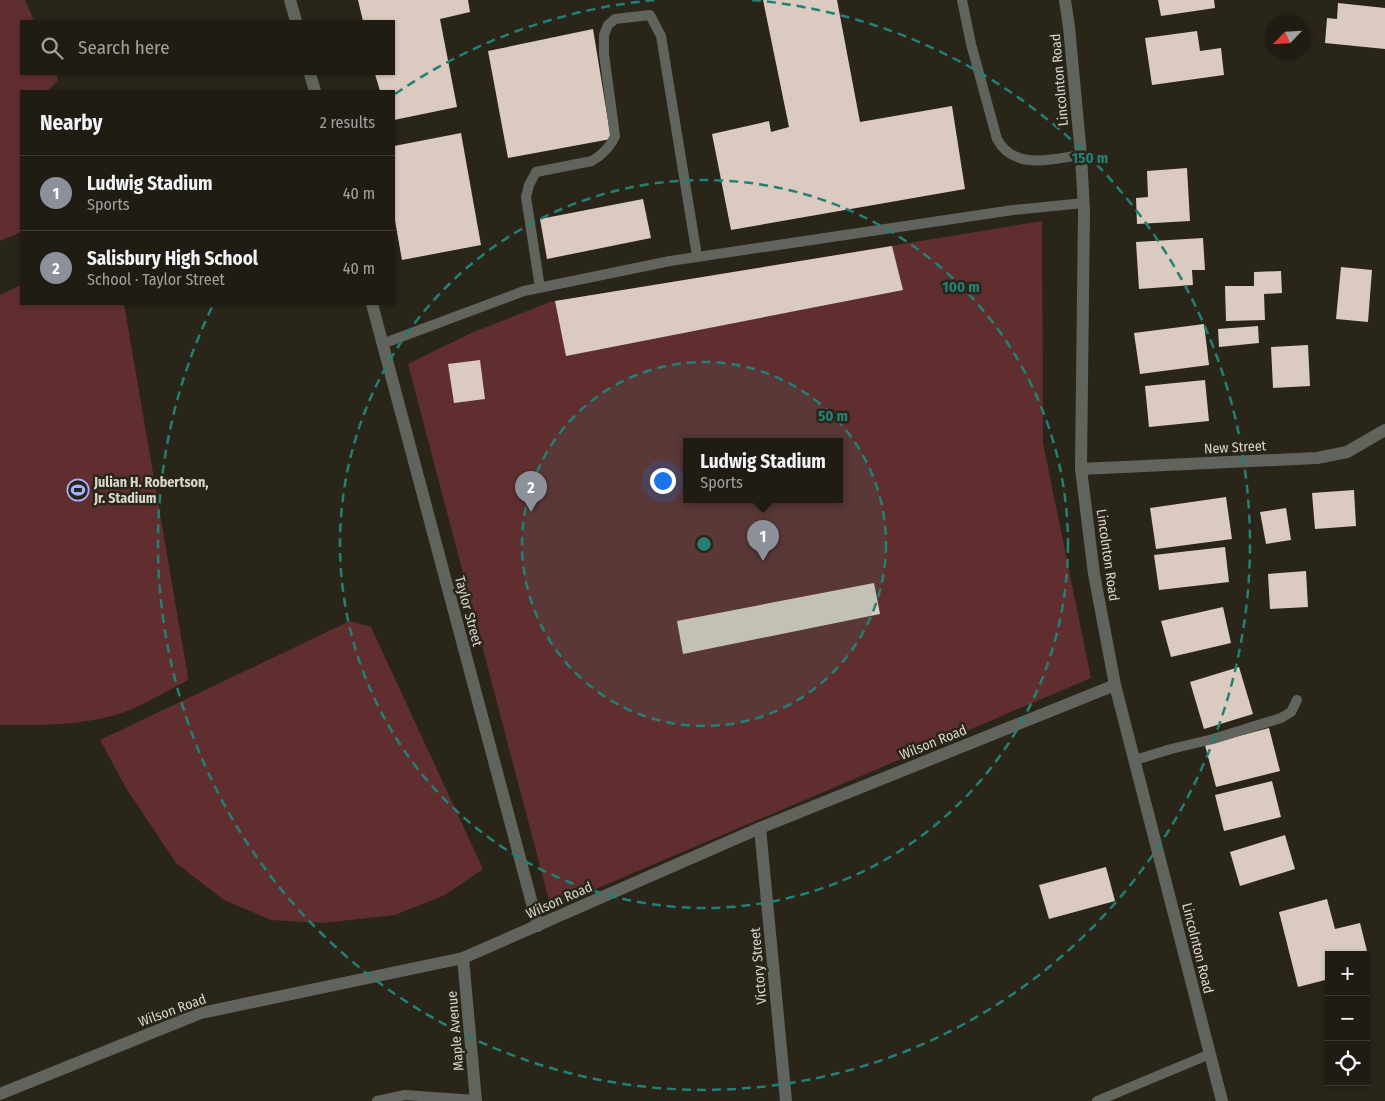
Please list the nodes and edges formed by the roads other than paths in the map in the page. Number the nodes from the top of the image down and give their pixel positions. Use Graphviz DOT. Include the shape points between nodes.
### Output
graph roads {
  1 [pos="290,0"];
  2 [pos="962,0"];
  3 [pos="1065,0"];
  4 [pos="296,20"];
  5 [pos="310,75"];
  6 [pos="315,90"];
  7 [pos="1082,155"];
  8 [pos="1084,203"];
  9 [pos="697,256"];
  10 [pos="540,288"];
  11 [pos="372,305"];
  12 [pos="382,344"];
  13 [pos="1385,430"];
  14 [pos="1081,469"];
  15 [pos="1115,685"];
  16 [pos="1297,700"];
  17 [pos="1135,760"];
  18 [pos="760,828"];
  19 [pos="538,926"];
  20 [pos="464,958"];
  21 [pos="1210,1054"];
  22 [pos="0,1094"];
  23 [pos="476,1100"];
  24 [pos="377,1101"];
  25 [pos="786,1101"];
  26 [pos="1097,1101"];
  27 [pos="1222,1101"];
  1 -- 4 [label="street"];
  2 -- 7 [label="lane" via="1002,148 1023,161"];
  3 -- 7 [label="street, Lincolnton Road"];
  5 -- 6 [label="street"];
  7 -- 8 [label="street, Lincolnton Road"];
  8 -- 9 [label="lane" via="1013,210"];
  8 -- 14 [label="street, Lincolnton Road"];
  9 -- 10 [label="lane"];
  9 -- 10 [label="lane" via="661,36 650,15 615,19 608,24 604,35 613,142 592,161 536,172 529,185 526,197"];
  10 -- 12 [label="lane" via="524,291"];
  11 -- 12 [label="street, Taylor Street"];
  12 -- 19 [label="street, Taylor Street"];
  13 -- 14 [label="street, New Street" via="1347,452 1317,458"];
  14 -- 15 [label="street, Lincolnton Road" via="1094,574"];
  15 -- 17 [label="street, Lincolnton Road"];
  15 -- 18 [label="street, Wilson Road"];
  16 -- 17 [label="lane" via="1291,712 1281,718"];
  17 -- 21 [label="street, Lincolnton Road"];
  18 -- 19 [label="street, Wilson Road"];
  18 -- 25 [label="street, Victory Street"];
  19 -- 20 [label="street, Wilson Road"];
  20 -- 22 [label="street, Wilson Road" via="201,1012"];
  20 -- 23 [label="street, Maple Avenue"];
  21 -- 26 [label="lane"];
  21 -- 27 [label="street, Lincolnton Road"];
  23 -- 24 [label="lane" via="405,1096"];
}
